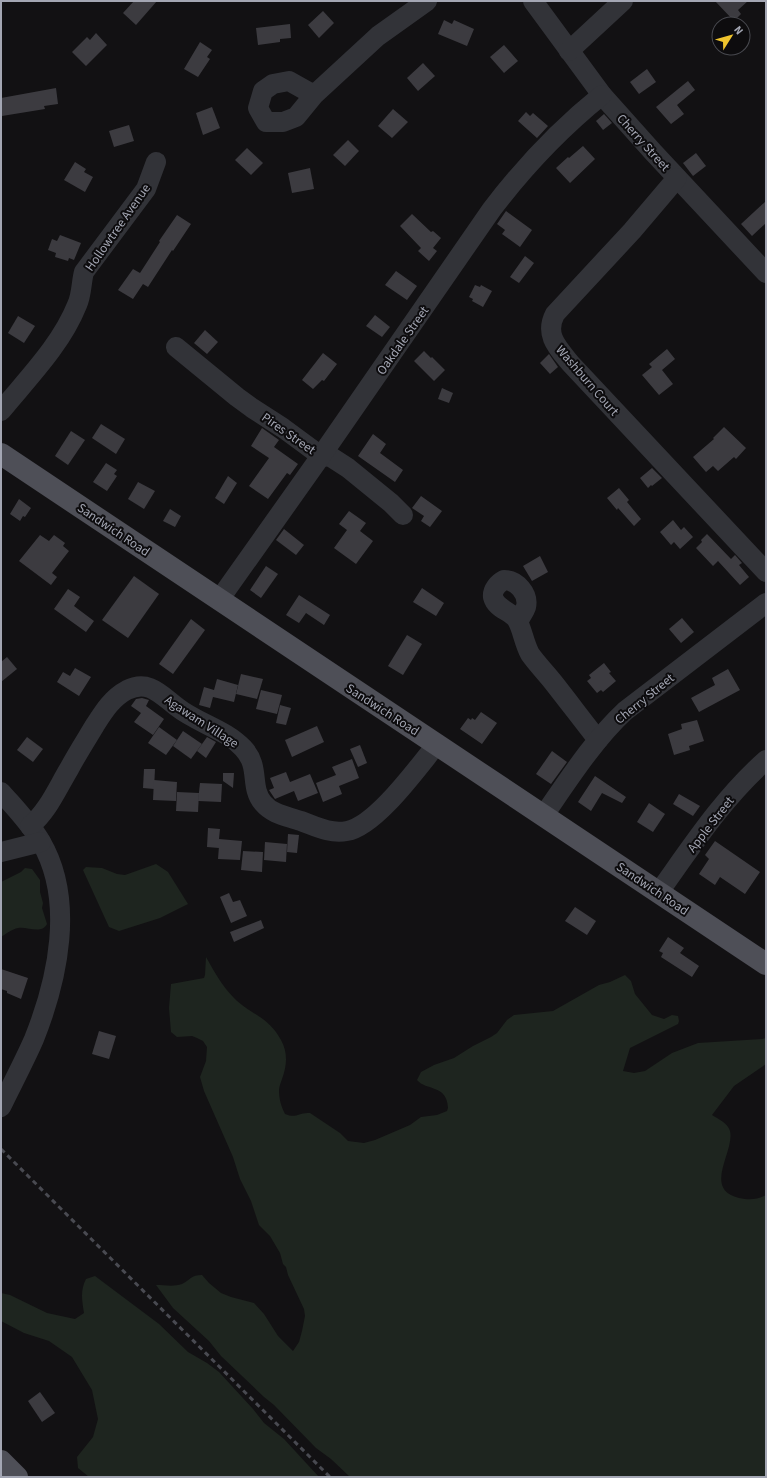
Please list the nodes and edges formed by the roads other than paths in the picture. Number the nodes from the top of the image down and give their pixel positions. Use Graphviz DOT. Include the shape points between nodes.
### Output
graph roads {
  1 [pos="427,1"];
  2 [pos="533,1"];
  3 [pos="623,1"];
  4 [pos="569,51"];
  5 [pos="314,95"];
  6 [pos="602,95"];
  7 [pos="156,162"];
  8 [pos="677,178"];
  9 [pos="766,273"];
  10 [pos="176,347"];
  11 [pos="1,411"];
  12 [pos="1,454"];
  13 [pos="321,456"];
  14 [pos="403,515"];
  15 [pos="766,572"];
  16 [pos="219,600"];
  17 [pos="766,603"];
  18 [pos="518,622"];
  19 [pos="598,740"];
  20 [pos="437,744"];
  21 [pos="766,760"];
  22 [pos="1,792"];
  23 [pos="544,815"];
  24 [pos="30,826"];
  25 [pos="41,842"];
  26 [pos="1,852"];
  27 [pos="659,892"];
  28 [pos="766,964"];
  29 [pos="1,1107"];
  30 [pos="1,1461"];
  31 [pos="17,1477"];
  1 -- 5 [label="street" via="378,36"];
  2 -- 4 [label="street, Cherry Street"];
  3 -- 4 [label="street"];
  4 -- 6 [label="street, Cherry Street"];
  6 -- 8 [label="street, Cherry Street"];
  6 -- 13 [label="street, Oakdale Street" via="564,129 501,197"];
  7 -- 11 [label="street, Hollowtree Avenue" via="146,189 84,272 80,297 67,326"];
  8 -- 9 [label="street, Cherry Street"];
  8 -- 15 [label="street, Washburn Court" via="555,314 551,331 557,345 581,376"];
  10 -- 13 [label="street, Pires Street" via="237,397"];
  12 -- 16 [label="main road, Sandwich Road"];
  13 -- 14 [label="street, Pires Street" via="331,457 348,468"];
  13 -- 16 [label="street, Oakdale Street"];
  16 -- 20 [label="main road, Sandwich Road"];
  17 -- 19 [label="street, Cherry Street" via="625,711"];
  18 -- 19 [label="street" via="531,655"];
  19 -- 23 [label="street, Cherry Street"];
  20 -- 23 [label="main road, Sandwich Road"];
  20 -- 24 [label="street, Agawam Village" via="402,787 366,823 347,831 330,832 268,809 256,792 253,763 242,747 228,736 181,711 156,691 146,686 137,686 117,696 107,706 49,804"];
  21 -- 27 [label="street, Apple Street" via="709,823"];
  22 -- 24 [label="street"];
  23 -- 27 [label="main road, Sandwich Road"];
  24 -- 25 [label="street"];
  25 -- 26 [label="street"];
  25 -- 29 [label="street" via="52,868 59,897 61,917 58,952 36,1031"];
  27 -- 28 [label="main road, Sandwich Road"];
  30 -- 31 [label="main road"];
}
